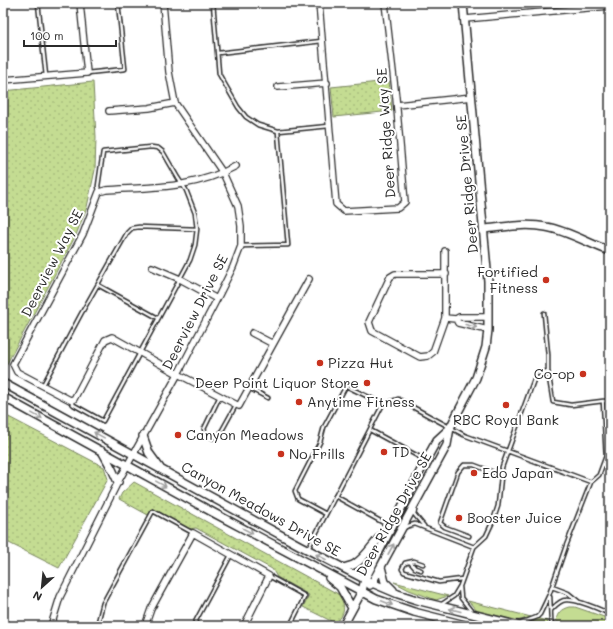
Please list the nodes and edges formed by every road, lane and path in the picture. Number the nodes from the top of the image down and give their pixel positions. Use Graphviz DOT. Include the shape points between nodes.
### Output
graph roads {
  1 [pos="38,3"];
  2 [pos="80,3"];
  3 [pos="118,3"];
  4 [pos="163,3"];
  5 [pos="213,3"];
  6 [pos="319,3"];
  7 [pos="385,3"];
  8 [pos="463,3"];
  9 [pos="610,6"];
  10 [pos="465,19"];
  11 [pos="323,41"];
  12 [pos="218,53"];
  13 [pos="87,73"];
  14 [pos="46,76"];
  15 [pos="3,80"];
  16 [pos="326,83"];
  17 [pos="278,87"];
  18 [pos="472,97"];
  19 [pos="175,103"];
  20 [pos="397,105"];
  21 [pos="109,111"];
  22 [pos="330,126"];
  23 [pos="278,132"];
  24 [pos="236,166"];
  25 [pos="223,173"];
  26 [pos="182,185"];
  27 [pos="99,192"];
  28 [pos="197,229"];
  29 [pos="484,229"];
  30 [pos="241,246"];
  31 [pos="445,251"];
  32 [pos="610,252"];
  33 [pos="152,267"];
  34 [pos="446,274"];
  35 [pos="180,279"];
  36 [pos="309,279"];
  37 [pos="98,285"];
  38 [pos="217,299"];
  39 [pos="544,313"];
  40 [pos="488,317"];
  41 [pos="158,318"];
  42 [pos="445,318"];
  43 [pos="456,319"];
  44 [pos="488,330"];
  45 [pos="252,333"];
  46 [pos="273,344"];
  47 [pos="139,353"];
  48 [pos="548,371"];
  49 [pos="178,374"];
  50 [pos="3,383"];
  51 [pos="42,385"];
  52 [pos="249,388"];
  53 [pos="220,396"];
  54 [pos="3,397"];
  55 [pos="268,398"];
  56 [pos="70,400"];
  57 [pos="610,400"];
  58 [pos="603,401"];
  59 [pos="236,404"];
  60 [pos="383,404"];
  61 [pos="450,428"];
  62 [pos="370,430"];
  63 [pos="220,434"];
  64 [pos="143,436"];
  65 [pos="214,438"];
  66 [pos="102,451"];
  67 [pos="508,451"];
  68 [pos="133,454"];
  69 [pos="426,460"];
  70 [pos="127,465"];
  71 [pos="161,469"];
  72 [pos="501,475"];
  73 [pos="118,482"];
  74 [pos="591,482"];
  75 [pos="335,496"];
  76 [pos="415,505"];
  77 [pos="326,514"];
  78 [pos="424,527"];
  79 [pos="391,528"];
  80 [pos="402,530"];
  81 [pos="193,533"];
  82 [pos="469,536"];
  83 [pos="474,547"];
  84 [pos="307,550"];
  85 [pos="231,555"];
  86 [pos="410,562"];
  87 [pos="423,564"];
  88 [pos="311,565"];
  89 [pos="381,567"];
  90 [pos="343,568"];
  91 [pos="421,570"];
  92 [pos="269,576"];
  93 [pos="365,579"];
  94 [pos="462,580"];
  95 [pos="372,583"];
  96 [pos="460,586"];
  97 [pos="552,587"];
  98 [pos="362,592"];
  99 [pos="398,594"];
  100 [pos="549,595"];
  101 [pos="579,602"];
  102 [pos="438,606"];
  103 [pos="352,608"];
  104 [pos="550,610"];
  105 [pos="610,614"];
  106 [pos="476,615"];
  107 [pos="518,625"];
  108 [pos="52,626"];
  109 [pos="97,626"];
  110 [pos="145,626"];
  111 [pos="193,626"];
  112 [pos="244,626"];
  113 [pos="290,626"];
  114 [pos="343,626"];
  115 [pos="469,626"];
  116 [pos="553,626"];
  1 -- 14 [label="lane"];
  2 -- 13 [label="street"];
  3 -- 13 [label="lane" via="124,68"];
  4 -- 19 [label="street, Deerview Drive SE" via="169,72"];
  5 -- 12 [label="lane"];
  6 -- 11 [label="street, Deer Ridge Way SE"];
  7 -- 20 [label="street, Deer Ridge Way SE"];
  8 -- 10 [label="street, Deer Ridge Drive SE"];
  9 -- 10 [label="street"];
  10 -- 18 [label="street, Deer Ridge Drive SE"];
  11 -- 12 [label="lane"];
  11 -- 16 [label="street, Deer Ridge Way SE"];
  12 -- 23 [label="lane" via="219,74 238,107 246,117 258,125"];
  13 -- 14 [label="street"];
  14 -- 15 [label="street"];
  16 -- 17 [label="street"];
  16 -- 22 [label="street, Deer Ridge Way SE"];
  18 -- 20 [label="street"];
  18 -- 29 [label="street, Deer Ridge Drive SE"];
  19 -- 21 [label="street"];
  19 -- 25 [label="street, Deerview Drive SE"];
  20 -- 22 [label="street, Deer Ridge Way SE" via="405,202 398,208 344,211 336,204"];
  22 -- 23 [label="lane"];
  23 -- 30 [label="lane" via="288,245"];
  24 -- 25 [label="street"];
  25 -- 26 [label="street"];
  25 -- 30 [label="street, Deerview Drive SE" via="238,206"];
  26 -- 27 [label="street"];
  26 -- 27 [label="lane" via="163,152 151,147 103,152"];
  26 -- 28 [label="lane" via="195,213"];
  27 -- 51 [label="street, Deerview Way SE" via="83,234 13,364 18,372"];
  28 -- 35 [label="lane" via="190,260"];
  28 -- 37 [label="lane" via="132,228 123,238"];
  29 -- 32 [label="street" via="527,225 548,227"];
  29 -- 40 [label="street, Deer Ridge Drive SE"];
  30 -- 38 [label="street, Deerview Drive SE"];
  31 -- 34 [label="street"];
  33 -- 35 [label="street"];
  34 -- 42 [label="street"];
  34 -- 42 [label="street" via="390,276 369,322 372,331 420,357 433,352"];
  35 -- 38 [label="street"];
  35 -- 41 [label="lane"];
  36 -- 46 [label="street"];
  37 -- 41 [label="lane"];
  37 -- 51 [label="lane"];
  38 -- 49 [label="street, Deerview Drive SE"];
  39 -- 48 [label="lane"];
  40 -- 43 [label="street"];
  40 -- 44 [label="street, Deer Ridge Drive SE"];
  41 -- 47 [label="lane"];
  42 -- 43 [label="street"];
  43 -- 44 [label="street, one-way" via="458,323"];
  44 -- 61 [label="street, Deer Ridge Drive SE" via="486,347 476,378"];
  45 -- 46 [label="street"];
  46 -- 52 [label="street"];
  47 -- 49 [label="street"];
  47 -- 56 [label="street" via="112,337 105,340 74,399"];
  47 -- 56 [label="lane" via="103,421 74,405"];
  48 -- 58 [label="lane" via="553,402 571,405"];
  48 -- 67 [label="lane" via="536,374"];
  49 -- 53 [label="street"];
  49 -- 64 [label="street, Deerview Drive SE"];
  68 -- 50 [label="street, Canyon Meadows Drive SE, one-way"];
  51 -- 56 [label="street, Deerview Way SE"];
  52 -- 55 [label="lane"];
  52 -- 59 [label="street" via="239,406"];
  53 -- 59 [label="street"];
  53 -- 65 [label="lane" via="204,429 206,434"];
  54 -- 66 [label="street, Canyon Meadows Drive SE, one-way"];
  57 -- 58 [label="lane"];
  58 -- 74 [label="lane" via="606,456 599,475"];
  59 -- 63 [label="lane"];
  60 -- 61 [label="lane" via="398,399"];
  60 -- 62 [label="lane"];
  60 -- 77 [label="lane" via="346,386 324,427 320,442 295,491 298,499"];
  61 -- 67 [label="lane"];
  61 -- 69 [label="street, Deer Ridge Drive SE" via="438,440"];
  61 -- 76 [label="street, Deer Ridge Drive SE" via="447,445"];
  62 -- 69 [label="lane"];
  62 -- 75 [label="lane"];
  64 -- 68 [label="street, Deerview Drive SE"];
  64 -- 71 [label="street" via="148,453"];
  66 -- 70 [label="street, Canyon Meadows Drive SE"];
  66 -- 73 [label="street"];
  67 -- 72 [label="lane"];
  67 -- 74 [label="lane"];
  68 -- 70 [label="street, Deerview Drive SE"];
  68 -- 71 [label="street, Canyon Meadows Drive SE"];
  69 -- 79 [label="street, Deer Ridge Drive SE"];
  70 -- 73 [label="street, Deerview Drive SE"];
  70 -- 88 [label="street, Canyon Meadows Drive SE, one-way"];
  71 -- 84 [label="street, Canyon Meadows Drive SE"];
  72 -- 82 [label="lane" via="474,465 464,465 458,472 440,522 445,527"];
  72 -- 83 [label="lane" via="498,506 493,521 486,536"];
  73 -- 108 [label="street, Deerview Drive SE" via="60,597"];
  74 -- 97 [label="lane"];
  75 -- 77 [label="lane"];
  75 -- 79 [label="lane"];
  76 -- 78 [label="lane" via="414,514"];
  76 -- 80 [label="street, Deer Ridge Drive SE"];
  77 -- 84 [label="lane"];
  78 -- 80 [label="lane" via="415,524"];
  78 -- 83 [label="lane"];
  79 -- 90 [label="street" via="383,532 367,553 354,564"];
  79 -- 93 [label="street, Deer Ridge Drive SE"];
  89 -- 80 [label="street, Deer Ridge Drive SE, one-way"];
  81 -- 85 [label="street"];
  81 -- 109 [label="lane" via="153,511 103,603"];
  81 -- 110 [label="street" via="151,609"];
  83 -- 94 [label="lane"];
  90 -- 84 [label="street, Canyon Meadows Drive SE, one-way"];
  85 -- 92 [label="street"];
  85 -- 111 [label="lane"];
  86 -- 87 [label="lane"];
  86 -- 91 [label="lane"];
  86 -- 94 [label="lane" via="403,566 404,572 439,582"];
  88 -- 98 [label="street, Canyon Meadows Drive SE"];
  88 -- 103 [label="street" via="340,587"];
  89 -- 95 [label="street, Deer Ridge Drive SE"];
  89 -- 99 [label="street" via="385,582"];
  90 -- 93 [label="street, Canyon Meadows Drive SE"];
  92 -- 112 [label="street"];
  92 -- 113 [label="lane" via="305,596"];
  93 -- 95 [label="street, Canyon Meadows Drive SE"];
  93 -- 98 [label="street, Deer Ridge Drive SE"];
  94 -- 96 [label="lane"];
  95 -- 98 [label="street, Deer Ridge Drive SE"];
  95 -- 99 [label="street, Canyon Meadows Drive SE"];
  96 -- 102 [label="lane" via="454,596"];
  96 -- 106 [label="lane" via="461,598"];
  97 -- 100 [label="lane"];
  97 -- 101 [label="lane" via="568,593"];
  98 -- 103 [label="street"];
  98 -- 115 [label="street, Canyon Meadows Drive SE, one-way" via="414,612"];
  99 -- 102 [label="street, Canyon Meadows Drive SE"];
  100 -- 104 [label="lane"];
  100 -- 107 [label="lane" via="537,617"];
  101 -- 104 [label="lane" via="566,600"];
  101 -- 105 [label="lane"];
  106 -- 102 [label="street, Canyon Meadows Drive SE, one-way"];
  103 -- 114 [label="street"];
  104 -- 116 [label="lane"];
  106 -- 107 [label="street, Canyon Meadows Drive SE"];
}
